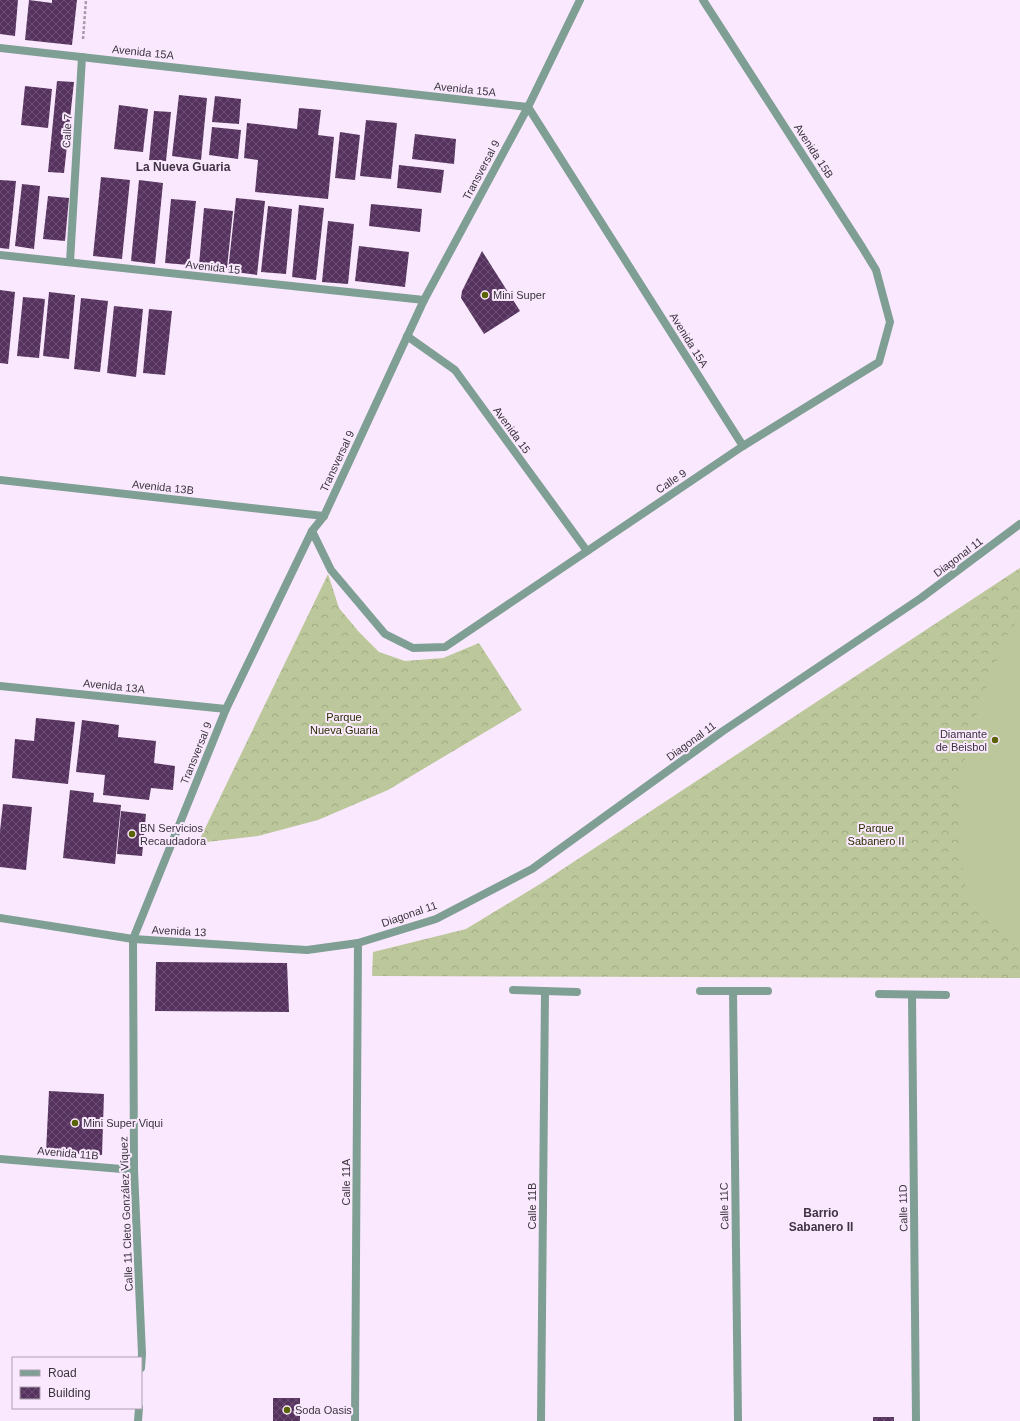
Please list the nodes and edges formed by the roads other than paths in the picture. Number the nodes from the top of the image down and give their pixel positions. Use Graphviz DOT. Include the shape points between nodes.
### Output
graph roads {
  1 [pos="580,0"];
  2 [pos="703,0"];
  3 [pos="0,48"];
  4 [pos="82,56"];
  5 [pos="528,107"];
  6 [pos="0,255"];
  7 [pos="70,262"];
  8 [pos="424,300"];
  9 [pos="890,322"];
  10 [pos="407,336"];
  11 [pos="743,446"];
  12 [pos="0,480"];
  13 [pos="324,516"];
  14 [pos="1020,524"];
  15 [pos="312,531"];
  16 [pos="587,551"];
  17 [pos="0,686"];
  18 [pos="226,709"];
  19 [pos="0,918"];
  20 [pos="133,939"];
  21 [pos="358,943"];
  22 [pos="513,990"];
  23 [pos="545,991"];
  24 [pos="700,991"];
  25 [pos="733,991"];
  26 [pos="768,991"];
  27 [pos="577,992"];
  28 [pos="879,994"];
  29 [pos="912,995"];
  30 [pos="946,996"];
  31 [pos="0,1159"];
  32 [pos="134,1170"];
  33 [pos="142,1357"];
  34 [pos="139,1409"];
  35 [pos="138,1421"];
  36 [pos="355,1421"];
  37 [pos="541,1421"];
  38 [pos="738,1421"];
  39 [pos="916,1421"];
  1 -- 5 [label="street, Transversal 9"];
  2 -- 9 [label="street, Avenida 15B" via="876,270"];
  3 -- 4 [label="street, Avenida 15A"];
  4 -- 5 [label="street, Avenida 15A"];
  4 -- 7 [label="street, Calle 7"];
  5 -- 8 [label="street, Transversal 9"];
  5 -- 11 [label="street, Avenida 15A"];
  6 -- 7 [label="street, Avenida 15"];
  7 -- 8 [label="street, Avenida 15"];
  8 -- 10 [label="street, Transversal 9"];
  9 -- 11 [label="street, Calle 9" via="879,362"];
  10 -- 13 [label="street, Transversal 9"];
  10 -- 16 [label="street, Avenida 15" via="455,370"];
  11 -- 16 [label="street, Calle 9"];
  12 -- 13 [label="street, Avenida 13B"];
  13 -- 15 [label="street, Transversal 9"];
  14 -- 21 [label="street, Diagonal 11" via="921,598 723,731 532,869 436,919"];
  15 -- 16 [label="street, Calle 9" via="331,570 385,634 413,648 445,647"];
  15 -- 18 [label="street, Transversal 9"];
  17 -- 18 [label="street, Avenida 13A"];
  18 -- 20 [label="street, Transversal 9"];
  19 -- 20 [label="street, Avenida 13"];
  20 -- 21 [label="street, Avenida 13" via="307,950"];
  20 -- 32 [label="street, Calle 11 Cleto González Víquez"];
  21 -- 36 [label="street, Calle 11A"];
  22 -- 23 [label="street"];
  23 -- 27 [label="street"];
  23 -- 37 [label="street, Calle 11B"];
  24 -- 25 [label="street"];
  25 -- 26 [label="street"];
  25 -- 38 [label="street, Calle 11C"];
  28 -- 29 [label="street"];
  29 -- 30 [label="street"];
  29 -- 39 [label="street, Calle 11D"];
  31 -- 32 [label="street, Avenida 11B"];
  32 -- 33 [label="street, Calle 11 Cleto González Víquez"];
  34 -- 35 [label="street"];
}
